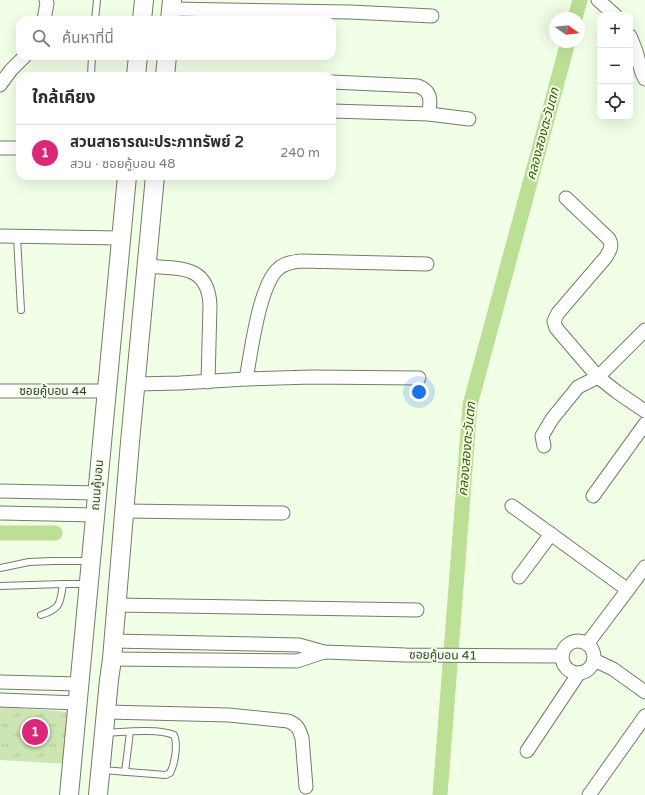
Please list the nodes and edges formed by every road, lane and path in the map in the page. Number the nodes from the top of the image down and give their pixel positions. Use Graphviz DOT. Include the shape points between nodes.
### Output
graph roads {
  1 [pos="46,0"];
  2 [pos="97,0"];
  3 [pos="144,0"];
  4 [pos="598,0"];
  5 [pos="171,10"];
  6 [pos="612,12"];
  7 [pos="45,16"];
  8 [pos="95,16"];
  9 [pos="142,16"];
  10 [pos="432,16"];
  11 [pos="633,44"];
  12 [pos="21,60"];
  13 [pos="92,60"];
  14 [pos="138,60"];
  15 [pos="167,60"];
  16 [pos="91,72"];
  17 [pos="136,72"];
  18 [pos="165,72"];
  19 [pos="645,79"];
  20 [pos="336,82"];
  21 [pos="0,85"];
  22 [pos="336,111"];
  23 [pos="429,114"];
  24 [pos="470,119"];
  25 [pos="0,148"];
  26 [pos="16,148"];
  27 [pos="127,180"];
  28 [pos="156,180"];
  29 [pos="566,198"];
  30 [pos="0,236"];
  31 [pos="17,237"];
  32 [pos="121,238"];
  33 [pos="427,264"];
  34 [pos="147,266"];
  35 [pos="21,310"];
  36 [pos="645,330"];
  37 [pos="419,378"];
  38 [pos="598,378"];
  39 [pos="246,379"];
  40 [pos="208,382"];
  41 [pos="136,384"];
  42 [pos="0,391"];
  43 [pos="106,391"];
  44 [pos="645,411"];
  45 [pos="645,424"];
  46 [pos="544,446"];
  47 [pos="0,492"];
  48 [pos="96,493"];
  49 [pos="593,496"];
  50 [pos="512,506"];
  51 [pos="124,511"];
  52 [pos="0,513"];
  53 [pos="283,513"];
  54 [pos="95,515"];
  55 [pos="551,534"];
  56 [pos="90,562"];
  57 [pos="645,567"];
  58 [pos="0,568"];
  59 [pos="519,577"];
  60 [pos="63,584"];
  61 [pos="88,584"];
  62 [pos="0,586"];
  63 [pos="628,590"];
  64 [pos="116,605"];
  65 [pos="417,610"];
  66 [pos="41,615"];
  67 [pos="113,641"];
  68 [pos="587,644"];
  69 [pos="324,652"];
  70 [pos="562,656"];
  71 [pos="112,660"];
  72 [pos="594,660"];
  73 [pos="579,673"];
  74 [pos="0,682"];
  75 [pos="79,684"];
  76 [pos="645,692"];
  77 [pos="0,700"];
  78 [pos="77,703"];
  79 [pos="106,712"];
  80 [pos="645,716"];
  81 [pos="130,732"];
  82 [pos="104,733"];
  83 [pos="527,750"];
  84 [pos="100,770"];
  85 [pos="125,772"];
  86 [pos="306,787"];
  87 [pos="69,795"];
  88 [pos="98,795"];
  89 [pos="589,795"];
  1 -- 7 [label="street"];
  2 -- 8 [label="lane"];
  3 -- 9 [label="main road"];
  4 -- 6 [label="street"];
  5 -- 10 [label="street" via="350,12"];
  11 -- 19 [label="street"];
  12 -- 21 [label="street"];
  13 -- 16 [label="lane"];
  14 -- 17 [label="main road"];
  15 -- 18 [label="main road"];
  20 -- 23 [label="street" via="424,88 430,100"];
  22 -- 23 [label="street"];
  23 -- 24 [label="street"];
  25 -- 26 [label="street"];
  27 -- 32 [label="main road, ถนนคู้บอน"];
  28 -- 34 [label="main road"];
  29 -- 38 [label="street" via="611,243 606,257 554,321 556,328"];
  30 -- 31 [label="street"];
  31 -- 32 [label="street"];
  31 -- 35 [label="lane"];
  32 -- 43 [label="main road, ถนนคู้บอน"];
  33 -- 39 [label="street" via="301,261 279,268 268,283 260,305"];
  34 -- 40 [label="street" via="190,271 205,283 210,293"];
  34 -- 41 [label="main road"];
  36 -- 38 [label="street"];
  37 -- 39 [label="street"];
  38 -- 44 [label="street"];
  38 -- 46 [label="street" via="578,387 552,419 542,436"];
  39 -- 40 [label="street"];
  40 -- 41 [label="street"];
  41 -- 51 [label="main road"];
  42 -- 43 [label="street, ซอยคู้บอน 44"];
  43 -- 48 [label="main road, ถนนคู้บอน"];
  45 -- 49 [label="street"];
  47 -- 48 [label="street"];
  48 -- 54 [label="main road, ถนนคู้บอน"];
  50 -- 55 [label="street"];
  51 -- 53 [label="street"];
  51 -- 64 [label="main road"];
  52 -- 54 [label="street"];
  54 -- 56 [label="main road, ถนนคู้บอน"];
  55 -- 59 [label="street"];
  55 -- 63 [label="street"];
  56 -- 58 [label="lane" via="29,562"];
  56 -- 61 [label="main road, ถนนคู้บอน"];
  57 -- 63 [label="street"];
  60 -- 61 [label="lane"];
  60 -- 62 [label="lane"];
  60 -- 66 [label="lane" via="59,605 55,610"];
  61 -- 75 [label="main road, ถนนคู้บอน"];
  63 -- 68 [label="street"];
  64 -- 65 [label="street"];
  64 -- 67 [label="main road"];
  67 -- 69 [label="street, ซอยคู้บอน 41" via="299,645"];
  67 -- 71 [label="main road"];
  68 -- 70 [label="street" via="574,642 568,645"];
  68 -- 72 [label="street" via="594,654"];
  69 -- 70 [label="street, ซอยคู้บอน 41"];
  69 -- 71 [label="street, ซอยคู้บอน 41" via="297,661"];
  70 -- 73 [label="street" via="569,670"];
  71 -- 79 [label="main road"];
  72 -- 73 [label="street" via="589,669"];
  72 -- 76 [label="street" via="613,669"];
  73 -- 83 [label="street"];
  74 -- 75 [label="street"];
  75 -- 78 [label="main road, ถนนคู้บอน"];
  77 -- 78 [label="street"];
  78 -- 87 [label="main road, ถนนคู้บอน"];
  79 -- 82 [label="main road"];
  79 -- 86 [label="street" via="229,715 288,721 295,724 302,738"];
  80 -- 89 [label="street"];
  81 -- 82 [label="lane"];
  81 -- 85 [label="lane"];
  81 -- 85 [label="lane" via="174,735 176,748 172,770 166,775"];
  82 -- 84 [label="main road"];
  84 -- 85 [label="lane"];
  84 -- 88 [label="main road"];
}
